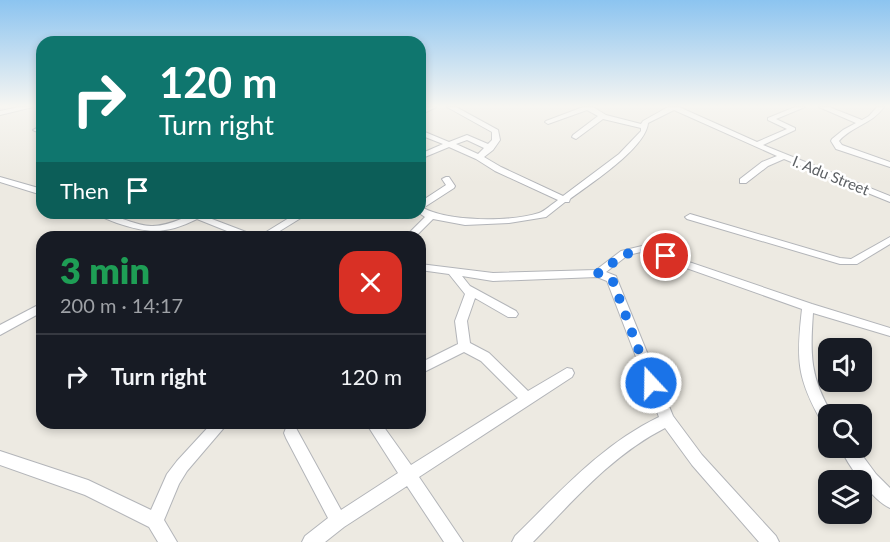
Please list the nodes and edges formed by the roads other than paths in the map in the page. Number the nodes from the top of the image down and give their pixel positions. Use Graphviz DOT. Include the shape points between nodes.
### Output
graph roads {
  1 [pos="495,132"];
  2 [pos="582,132"];
  3 [pos="644,132"];
  4 [pos="729,132"];
  5 [pos="786,132"];
  6 [pos="846,132"];
  7 [pos="426,135"];
  8 [pos="576,137"];
  9 [pos="446,144"];
  10 [pos="757,145"];
  11 [pos="490,148"];
  12 [pos="426,154"];
  13 [pos="784,156"];
  14 [pos="479,157"];
  15 [pos="890,165"];
  16 [pos="446,178"];
  17 [pos="0,179"];
  18 [pos="743,182"];
  19 [pos="36,190"];
  20 [pos="890,198"];
  21 [pos="566,200"];
  22 [pos="426,204"];
  23 [pos="426,212"];
  24 [pos="431,216"];
  25 [pos="690,217"];
  26 [pos="117,219"];
  27 [pos="187,219"];
  28 [pos="210,219"];
  29 [pos="294,219"];
  30 [pos="171,226"];
  31 [pos="150,231"];
  32 [pos="150,231"];
  33 [pos="163,231"];
  34 [pos="237,231"];
  35 [pos="273,231"];
  36 [pos="416,231"];
  37 [pos="890,240"];
  38 [pos="426,268"];
  39 [pos="453,272"];
  40 [pos="598,273"];
  41 [pos="468,289"];
  42 [pos="808,308"];
  43 [pos="36,310"];
  44 [pos="512,314"];
  45 [pos="0,331"];
  46 [pos="890,332"];
  47 [pos="464,346"];
  48 [pos="426,366"];
  49 [pos="567,373"];
  50 [pos="528,399"];
  51 [pos="818,404"];
  52 [pos="667,420"];
  53 [pos="215,429"];
  54 [pos="377,429"];
  55 [pos="291,433"];
  56 [pos="0,458"];
  57 [pos="855,458"];
  58 [pos="410,475"];
  59 [pos="890,500"];
  60 [pos="155,521"];
  61 [pos="338,521"];
  62 [pos="165,541"];
  63 [pos="311,542"];
  64 [pos="454,542"];
  65 [pos="521,542"];
  66 [pos="770,542"];
  1 -- 11 [label="street" via="496,140"];
  2 -- 8 [label="street"];
  3 -- 21 [label="street" via="622,156"];
  4 -- 10 [label="street, I. Adu Street"];
  5 -- 10 [label="street"];
  6 -- 15 [label="street" via="836,144"];
  7 -- 9 [label="street"];
  9 -- 11 [label="street" via="470,137"];
  9 -- 12 [label="street"];
  9 -- 14 [label="street"];
  10 -- 13 [label="street, I. Adu Street"];
  11 -- 14 [label="street"];
  13 -- 18 [label="street" via="765,164"];
  13 -- 20 [label="street, I. Adu Street"];
  14 -- 21 [label="street"];
  16 -- 22 [label="street" via="451,186"];
  17 -- 19 [label="street"];
  21 -- 24 [label="street" via="543,215 522,219 465,222"];
  23 -- 24 [label="street"];
  24 -- 36 [label="street"];
  25 -- 37 [label="street" via="840,261 853,262"];
  26 -- 31 [label="street"];
  27 -- 30 [label="street"];
  28 -- 34 [label="street"];
  29 -- 35 [label="street"];
  30 -- 32 [label="street"];
  30 -- 33 [label="street"];
  38 -- 39 [label="street"];
  39 -- 40 [label="street" via="492,277"];
  39 -- 41 [label="street"];
  40 -- 42 [label="street" via="633,250 648,250"];
  40 -- 52 [label="street" via="612,279"];
  41 -- 44 [label="street"];
  41 -- 47 [label="street" via="471,297 461,321"];
  42 -- 46 [label="street"];
  42 -- 51 [label="street" via="806,371"];
  43 -- 45 [label="street"];
  47 -- 48 [label="street"];
  47 -- 50 [label="street" via="485,357"];
  49 -- 50 [label="street"];
  50 -- 58 [label="street"];
  52 -- 65 [label="street" via="650,427 608,457"];
  52 -- 66 [label="street"];
  53 -- 60 [label="street" via="182,465"];
  54 -- 58 [label="street"];
  55 -- 61 [label="street"];
  56 -- 60 [label="street" via="88,488"];
  57 -- 59 [label="street"];
  58 -- 61 [label="street"];
  58 -- 64 [label="street"];
  60 -- 62 [label="street"];
  61 -- 63 [label="street"];
}
